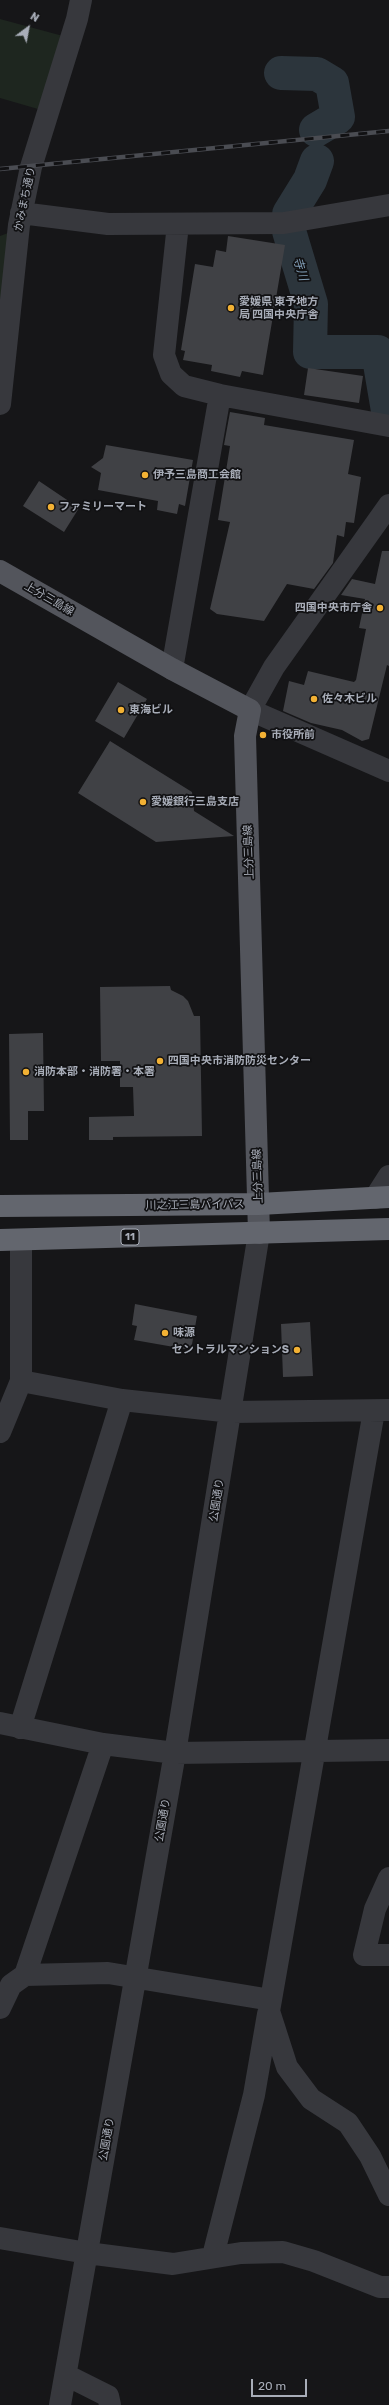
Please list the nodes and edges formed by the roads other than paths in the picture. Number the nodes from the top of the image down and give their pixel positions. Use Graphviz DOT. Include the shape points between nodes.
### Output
graph roads {
  1 [pos="81,0"];
  2 [pos="389,205"];
  3 [pos="21,213"];
  4 [pos="178,224"];
  5 [pos="220,395"];
  6 [pos="0,404"];
  7 [pos="389,426"];
  8 [pos="389,505"];
  9 [pos="0,571"];
  10 [pos="172,669"];
  11 [pos="250,710"];
  12 [pos="389,771"];
  13 [pos="389,1176"];
  14 [pos="382,1197"];
  15 [pos="259,1204"];
  16 [pos="0,1206"];
  17 [pos="389,1229"];
  18 [pos="259,1233"];
  19 [pos="10,1240"];
  20 [pos="21,1381"];
  21 [pos="122,1400"];
  22 [pos="381,1411"];
  23 [pos="232,1412"];
  24 [pos="0,1432"];
  25 [pos="10,1726"];
  26 [pos="103,1744"];
  27 [pos="389,1750"];
  28 [pos="315,1751"];
  29 [pos="175,1753"];
  30 [pos="389,1878"];
  31 [pos="389,1955"];
  32 [pos="25,1975"];
  33 [pos="135,1977"];
  34 [pos="270,2005"];
  35 [pos="0,2008"];
  36 [pos="389,2194"];
  37 [pos="0,2238"];
  38 [pos="87,2254"];
  39 [pos="212,2256"];
  40 [pos="389,2287"];
  41 [pos="66,2375"];
  42 [pos="60,2405"];
  43 [pos="110,2405"];
  1 -- 3 [label="street, かみまち通り" via="31,167"];
  2 -- 4 [label="street" via="289,222"];
  3 -- 4 [label="street" via="108,224"];
  3 -- 6 [label="street, かみまち通り"];
  4 -- 5 [label="street" via="164,355 171,374 184,386"];
  5 -- 7 [label="street"];
  5 -- 10 [label="street"];
  8 -- 11 [label="street" via="274,667"];
  9 -- 10 [label="main road, 上分三島線"];
  10 -- 11 [label="main road, 上分三島線"];
  11 -- 12 [label="street"];
  11 -- 15 [label="main road, 上分三島線" via="245,736"];
  13 -- 14 [label="street"];
  14 -- 15 [label="highway, 川之江三島バイパス"];
  15 -- 16 [label="highway, 川之江三島バイパス"];
  15 -- 18 [label="main road, 上分三島線"];
  17 -- 18 [label="highway, 11"];
  18 -- 19 [label="highway, 11"];
  18 -- 23 [label="street, 公園通り"];
  19 -- 20 [label="street"];
  20 -- 21 [label="street"];
  20 -- 24 [label="street"];
  21 -- 23 [label="street"];
  21 -- 25 [label="street"];
  22 -- 23 [label="street"];
  22 -- 28 [label="street"];
  23 -- 29 [label="street, 公園通り"];
  25 -- 26 [label="street"];
  26 -- 29 [label="street"];
  26 -- 32 [label="street"];
  27 -- 28 [label="street"];
  28 -- 29 [label="street"];
  28 -- 34 [label="street"];
  29 -- 33 [label="street, 公園通り"];
  30 -- 31 [label="street" via="376,1909 364,1954"];
  32 -- 33 [label="street" via="108,1973"];
  32 -- 35 [label="street" via="11,1985"];
  33 -- 34 [label="street"];
  33 -- 38 [label="street, 公園通り"];
  34 -- 36 [label="street" via="287,2067 311,2099 348,2123 370,2156"];
  34 -- 39 [label="street" via="254,2095"];
  37 -- 38 [label="street"];
  38 -- 39 [label="street" via="173,2264"];
  38 -- 41 [label="street, 公園通り"];
  39 -- 40 [label="street" via="283,2252 314,2261 380,2287"];
  41 -- 42 [label="street, 公園通り"];
  41 -- 43 [label="street" via="108,2396"];
}
